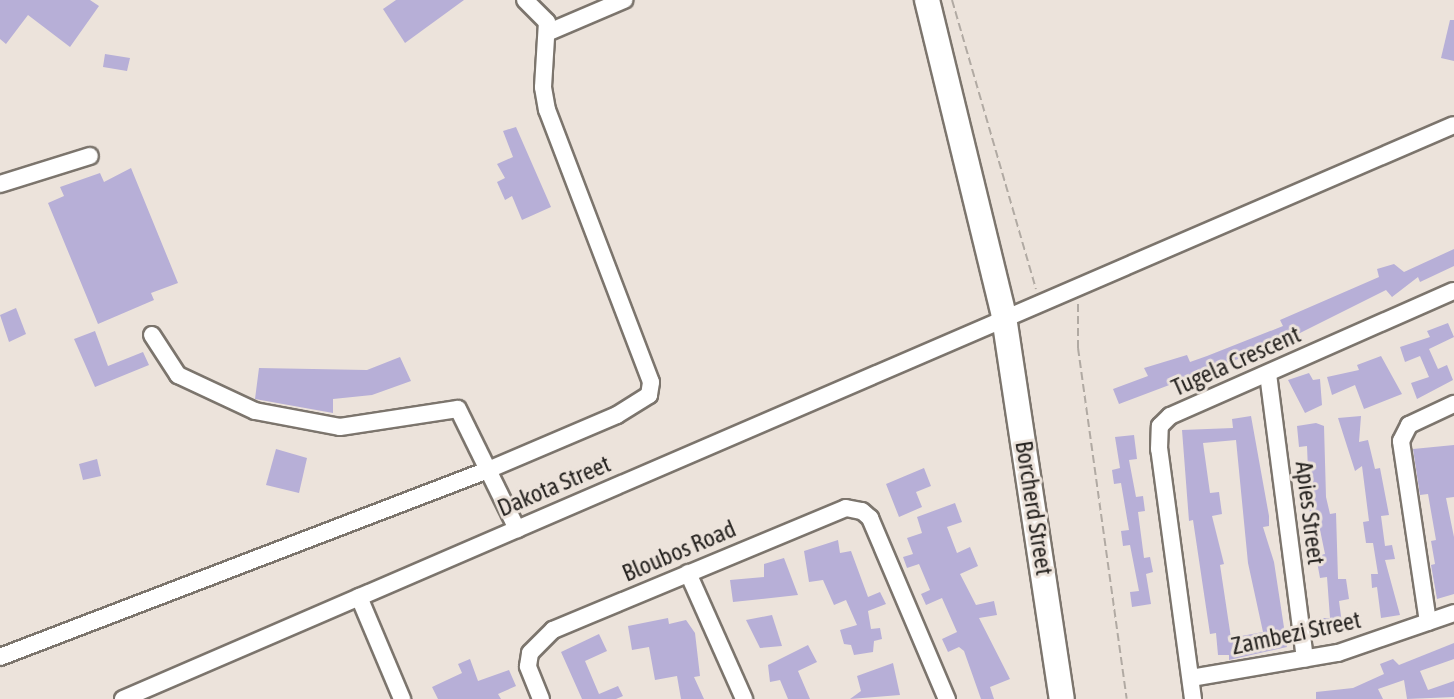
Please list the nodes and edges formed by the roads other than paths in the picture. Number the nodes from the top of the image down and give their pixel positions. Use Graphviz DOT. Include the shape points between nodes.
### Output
graph roads {
  1 [pos="525,0"];
  2 [pos="624,0"];
  3 [pos="927,0"];
  4 [pos="549,32"];
  5 [pos="1454,125"];
  6 [pos="90,156"];
  7 [pos="0,184"];
  8 [pos="1454,291"];
  9 [pos="1004,317"];
  10 [pos="152,335"];
  11 [pos="1268,374"];
  12 [pos="1454,404"];
  13 [pos="488,470"];
  14 [pos="517,529"];
  15 [pos="688,573"];
  16 [pos="359,597"];
  17 [pos="1454,613"];
  18 [pos="1428,622"];
  19 [pos="0,657"];
  20 [pos="1305,659"];
  21 [pos="1191,678"];
  22 [pos="123,699"];
  23 [pos="402,699"];
  24 [pos="541,699"];
  25 [pos="744,699"];
  26 [pos="947,699"];
  27 [pos="1062,699"];
  28 [pos="1193,699"];
  1 -- 4 [label="street" via="543,15"];
  2 -- 4 [label="street"];
  3 -- 9 [label="highway, Borcherd Street"];
  4 -- 13 [label="street" via="543,61 547,110 651,388 631,409"];
  5 -- 9 [label="street, Dakota Street"];
  6 -- 7 [label="street"];
  8 -- 11 [label="street, Tugela Crescent"];
  9 -- 14 [label="street, Dakota Street"];
  9 -- 27 [label="highway, Borcherd Street"];
  10 -- 13 [label="street" via="178,375 255,411 340,427 458,409"];
  11 -- 20 [label="street, Apies Street"];
  11 -- 21 [label="street, Tugela Crescent" via="1170,416 1159,431"];
  12 -- 18 [label="street" via="1409,425 1401,441"];
  13 -- 14 [label="street"];
  13 -- 19 [label="street"];
  14 -- 16 [label="street, Dakota Street"];
  15 -- 24 [label="street, Bloubos Road" via="553,630 530,653 528,666"];
  15 -- 25 [label="street"];
  15 -- 26 [label="street, Bloubos Road" via="827,513 855,509 870,518"];
  16 -- 22 [label="street, Dakota Street"];
  16 -- 23 [label="street"];
  17 -- 18 [label="street, Zambezi Street"];
  18 -- 20 [label="street, Zambezi Street"];
  20 -- 21 [label="street, Zambezi Street"];
  21 -- 28 [label="street, Tugela Crescent"];
}
